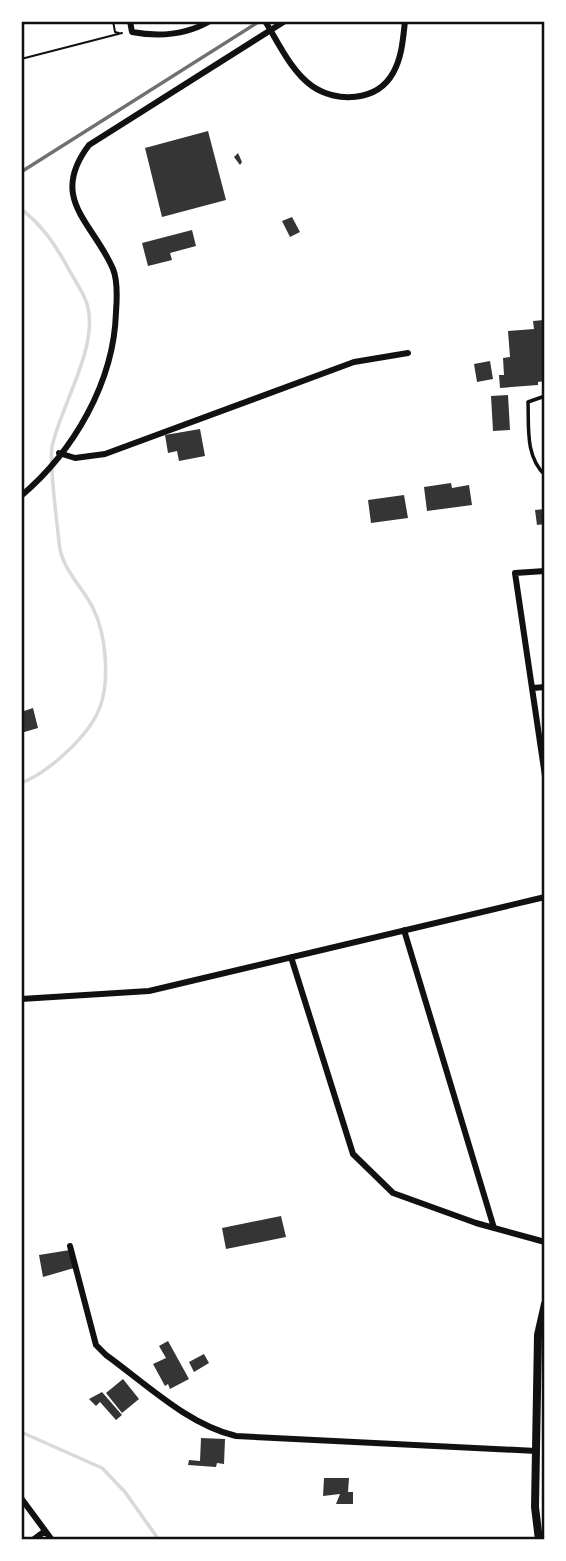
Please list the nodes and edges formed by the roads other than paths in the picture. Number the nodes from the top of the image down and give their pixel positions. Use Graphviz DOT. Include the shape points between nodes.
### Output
graph roads {
  1 [pos="130,21"];
  2 [pos="210,21"];
  3 [pos="265,21"];
  4 [pos="285,21"];
  5 [pos="405,21"];
  6 [pos="408,353"];
  7 [pos="545,396"];
  8 [pos="58,455"];
  9 [pos="545,475"];
  10 [pos="21,496"];
  11 [pos="545,571"];
  12 [pos="545,687"];
  13 [pos="533,688"];
  14 [pos="545,776"];
  15 [pos="545,897"];
  16 [pos="404,930"];
  17 [pos="291,957"];
  18 [pos="21,999"];
  19 [pos="494,1228"];
  20 [pos="545,1242"];
  21 [pos="70,1247"];
  22 [pos="545,1304"];
  23 [pos="536,1451"];
  24 [pos="21,1499"];
  25 [pos="541,1520"];
  26 [pos="45,1531"];
  27 [pos="33,1540"];
  28 [pos="52,1540"];
  29 [pos="540,1540"];
  1 -- 2 [label="street" via="132,32 170,34 195,30"];
  3 -- 5 [label="street" via="298,73 333,98 355,98 392,76"];
  4 -- 8 [label="street" via="89,145 79,158 71,186 75,206 114,270 116,334 94,405"];
  6 -- 8 [label="street" via="354,362 105,454"];
  7 -- 9 [label="lane" via="528,402 529,442 535,465"];
  8 -- 10 [label="street"];
  11 -- 13 [label="street" via="515,573"];
  12 -- 13 [label="street"];
  13 -- 14 [label="street"];
  15 -- 16 [label="street"];
  16 -- 17 [label="street"];
  16 -- 19 [label="street"];
  17 -- 18 [label="street" via="149,991"];
  17 -- 19 [label="street" via="353,1154 393,1193"];
  19 -- 20 [label="street"];
  21 -- 23 [label="street" via="96,1345 219,1432"];
  22 -- 23 [label="street" via="538,1335"];
  23 -- 25 [label="street"];
  24 -- 26 [label="street"];
  25 -- 29 [label="street"];
  26 -- 27 [label="street"];
  26 -- 28 [label="street"];
}
